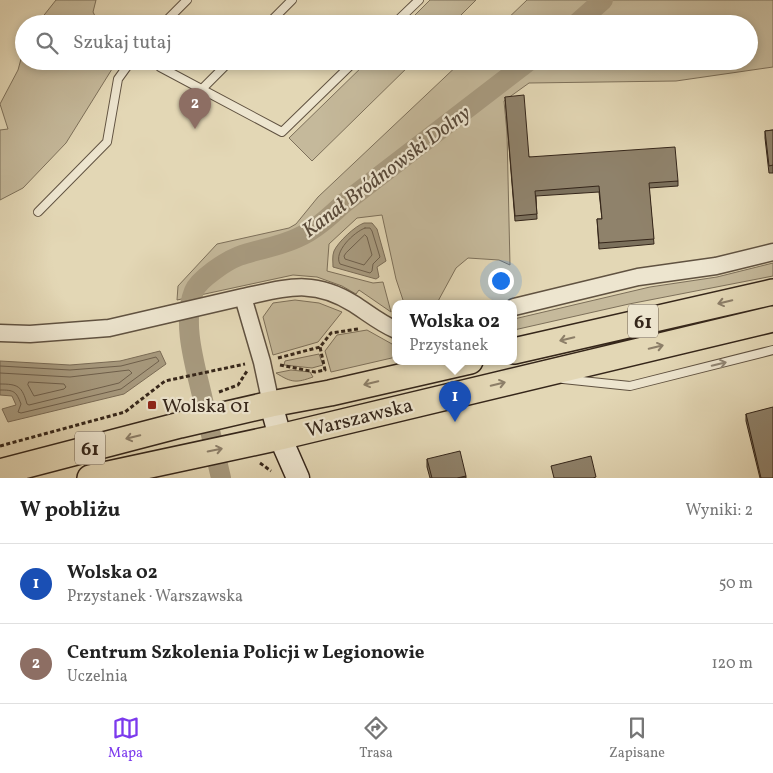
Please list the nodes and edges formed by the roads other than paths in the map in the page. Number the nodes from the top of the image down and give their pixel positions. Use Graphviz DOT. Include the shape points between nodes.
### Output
graph roads {
  1 [pos="186,0"];
  2 [pos="292,0"];
  3 [pos="419,0"];
  4 [pos="172,15"];
  5 [pos="277,15"];
  6 [pos="403,15"];
  7 [pos="124,70"];
  8 [pos="168,70"];
  9 [pos="221,70"];
  10 [pos="346,70"];
  11 [pos="202,89"];
  12 [pos="38,212"];
  13 [pos="773,252"];
  14 [pos="773,292"];
  15 [pos="243,297"];
  16 [pos="517,306"];
  17 [pos="773,319"];
  18 [pos="392,328"];
  19 [pos="0,333"];
  20 [pos="517,350"];
  21 [pos="773,350"];
  22 [pos="452,365"];
  23 [pos="534,376"];
  24 [pos="271,404"];
  25 [pos="280,437"];
  26 [pos="0,472"];
  27 [pos="90,478"];
  28 [pos="298,478"];
  1 -- 4 [label="lane"];
  2 -- 5 [label="lane"];
  3 -- 6 [label="lane"];
  7 -- 12 [label="lane" via="118,78 107,142"];
  8 -- 11 [label="lane"];
  9 -- 11 [label="lane"];
  10 -- 11 [label="lane" via="282,132"];
  13 -- 16 [label="street" via="716,266 638,277"];
  14 -- 20 [label="main road, 61, one-way"];
  15 -- 18 [label="street" via="296,286 313,287 338,294"];
  15 -- 19 [label="street" via="109,328"];
  15 -- 24 [label="street" via="257,362"];
  23 -- 17 [label="main road, Warszawska / 61, one-way"];
  23 -- 21 [label="lane, one-way" via="630,386"];
  22 -- 24 [label="main road, Warszawska / 61, one-way"];
  25 -- 23 [label="main road, Warszawska / 61, one-way"];
  24 -- 25 [label="street"];
  24 -- 26 [label="main road, Warszawska / 61, one-way" via="226,402 180,425"];
  27 -- 25 [label="main road, Warszawska / 61, one-way"];
  25 -- 28 [label="street"];
}
